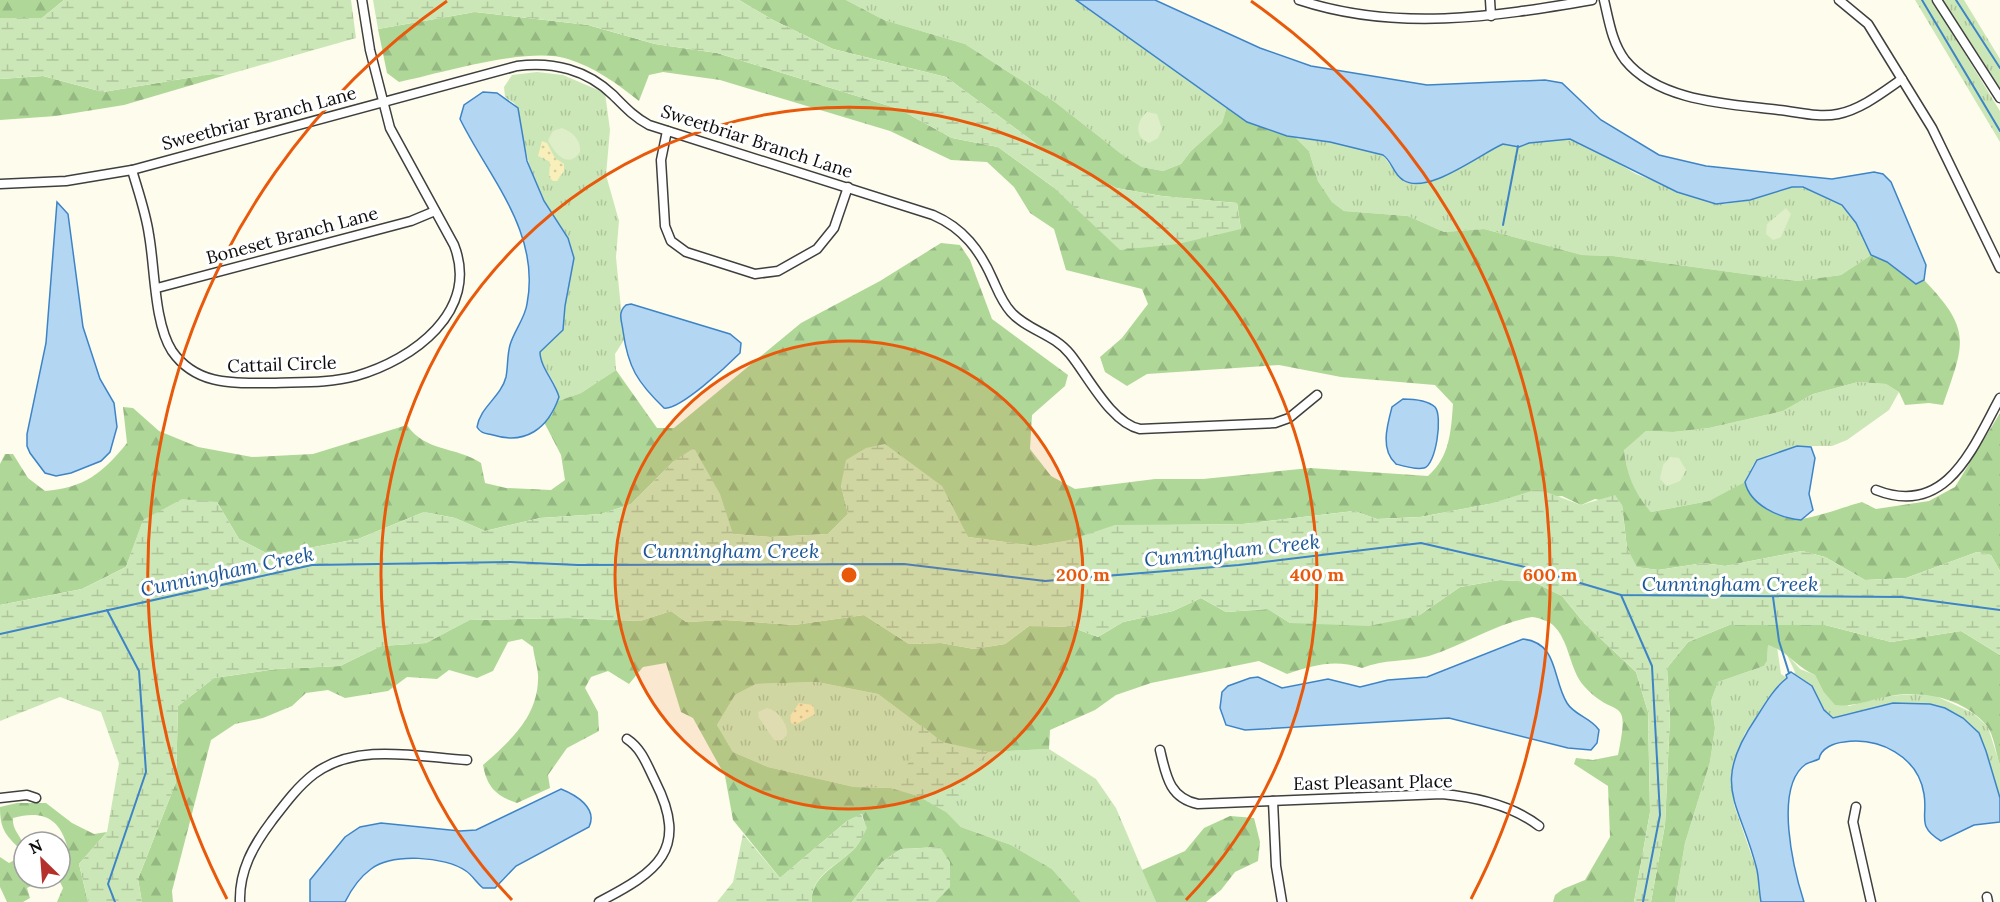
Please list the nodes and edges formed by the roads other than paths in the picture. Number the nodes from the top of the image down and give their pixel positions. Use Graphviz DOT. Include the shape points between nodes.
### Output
graph roads {
  1 [pos="362,0"];
  2 [pos="1299,0"];
  3 [pos="1490,0"];
  4 [pos="1592,0"];
  5 [pos="1604,0"];
  6 [pos="1839,0"];
  7 [pos="1937,0"];
  8 [pos="1491,16"];
  9 [pos="1902,79"];
  10 [pos="2000,98"];
  11 [pos="383,102"];
  12 [pos="667,131"];
  13 [pos="132,170"];
  14 [pos="0,184"];
  15 [pos="848,188"];
  16 [pos="435,211"];
  17 [pos="2000,268"];
  18 [pos="157,288"];
  19 [pos="1317,396"];
  20 [pos="2000,398"];
  21 [pos="1876,490"];
  22 [pos="627,740"];
  23 [pos="1160,750"];
  24 [pos="467,760"];
  25 [pos="0,798"];
  26 [pos="36,798"];
  27 [pos="1273,801"];
  28 [pos="1856,807"];
  29 [pos="1539,826"];
  30 [pos="240,902"];
  31 [pos="599,902"];
  32 [pos="1282,902"];
  33 [pos="1871,902"];
  1 -- 11 [label="street, Cattail Circle"];
  2 -- 8 [label="street" via="1396,19"];
  3 -- 8 [label="street"];
  4 -- 8 [label="street"];
  5 -- 9 [label="street" via="1612,35 1626,61 1640,74 1695,98 1835,114 1858,107"];
  6 -- 9 [label="street" via="1868,24"];
  7 -- 10 [label="street"];
  9 -- 17 [label="street" via="1942,145"];
  11 -- 12 [label="street, Sweetbriar Branch Lane" via="517,66 547,64 586,76 639,120"];
  11 -- 13 [label="street, Sweetbriar Branch Lane"];
  11 -- 16 [label="street, Cattail Circle" via="398,143"];
  12 -- 15 [label="street, Sweetbriar Branch Lane"];
  12 -- 15 [label="street" via="661,160 666,226 671,240 686,252 755,274 778,271 817,249 834,228"];
  13 -- 14 [label="street, Sweetbriar Branch Lane" via="66,181"];
  13 -- 18 [label="street, Cattail Circle" via="149,233"];
  15 -- 19 [label="street, Sweetbriar Branch Lane" via="933,214 957,228 977,248 1010,311 1068,352 1127,425 1140,429 1275,423 1289,418"];
  16 -- 18 [label="street, Boneset Branch Lane" via="411,221"];
  16 -- 18 [label="street, Cattail Circle" via="460,263 456,301 444,321 421,343 388,364 356,376 257,383 221,383 200,376 182,363 167,341"];
  20 -- 21 [label="street" via="1963,464 1945,483 1910,496"];
  22 -- 31 [label="street" via="639,750 661,793 669,817 669,836 651,871"];
  23 -- 27 [label="street, East Pleasant Place" via="1171,788 1190,802"];
  24 -- 30 [label="street" via="375,754 351,757 323,768 302,784 254,847 244,869"];
  25 -- 26 [label="street"];
  27 -- 29 [label="street, East Pleasant Place" via="1458,796 1523,813"];
  27 -- 32 [label="street"];
  28 -- 33 [label="street" via="1853,822"];
}
